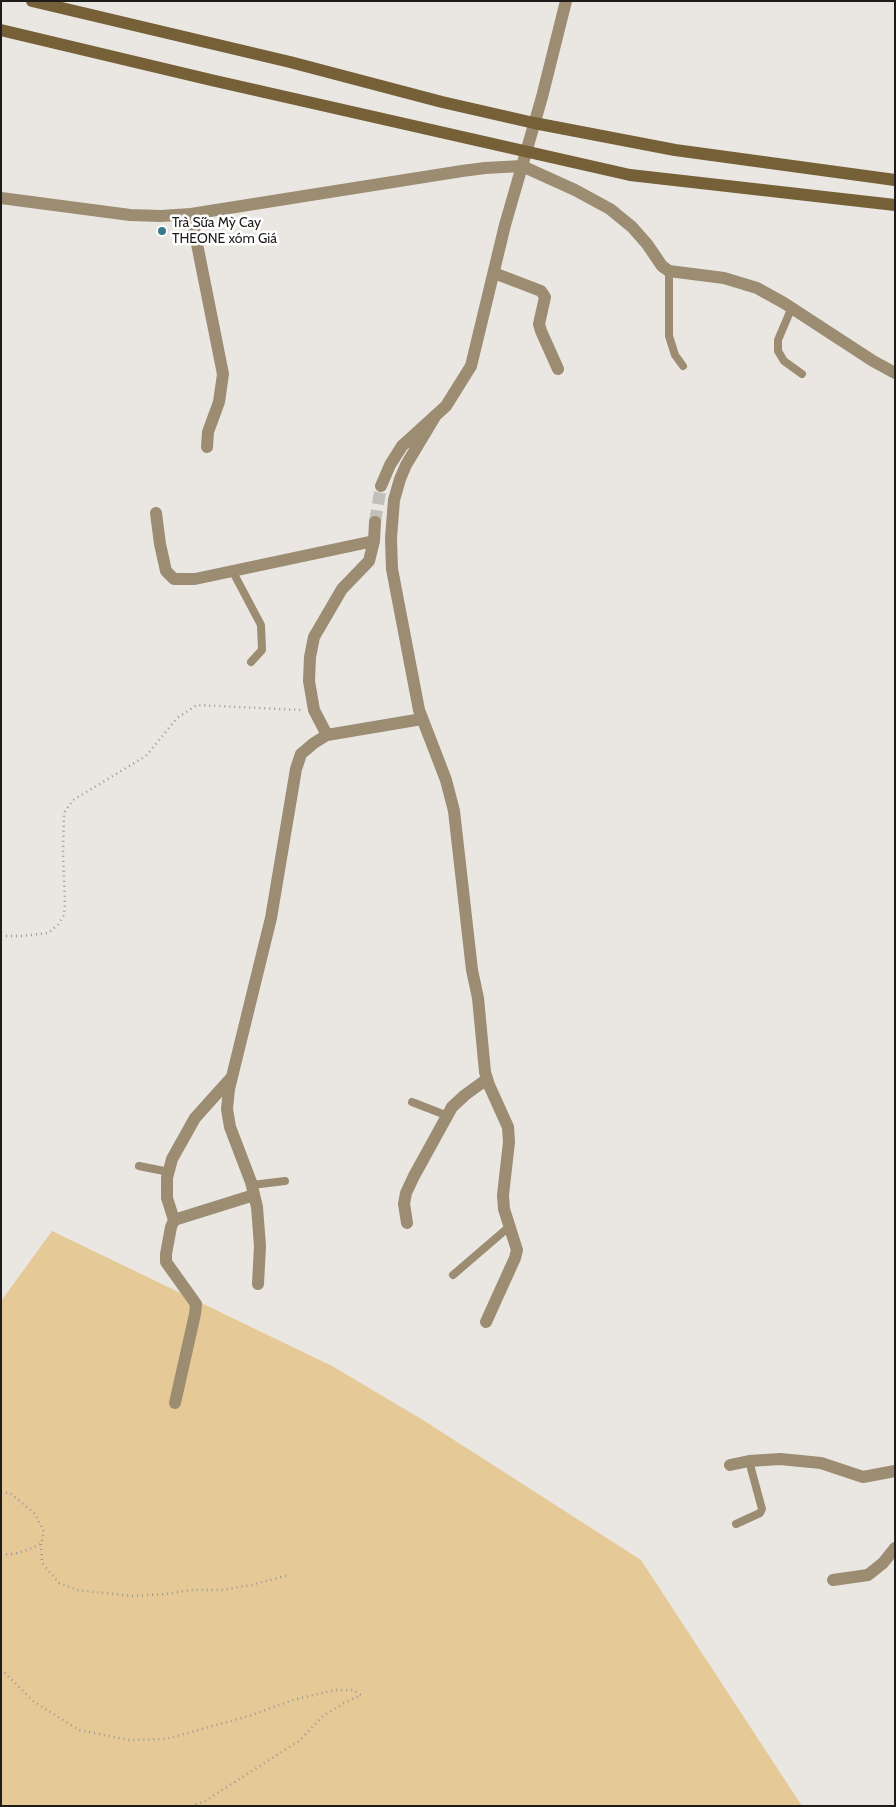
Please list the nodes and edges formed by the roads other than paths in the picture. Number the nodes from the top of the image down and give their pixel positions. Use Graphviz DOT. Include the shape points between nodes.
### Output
graph roads {
  1 [pos="32,1"];
  2 [pos="566,1"];
  3 [pos="1,30"];
  4 [pos="534,123"];
  5 [pos="526,151"];
  6 [pos="522,166"];
  7 [pos="895,180"];
  8 [pos="1,198"];
  9 [pos="895,205"];
  10 [pos="191,214"];
  11 [pos="669,271"];
  12 [pos="494,273"];
  13 [pos="792,307"];
  14 [pos="683,366"];
  15 [pos="558,369"];
  16 [pos="895,373"];
  17 [pos="802,374"];
  18 [pos="436,415"];
  19 [pos="207,447"];
  20 [pos="381,486"];
  21 [pos="156,513"];
  22 [pos="375,522"];
  23 [pos="374,541"];
  24 [pos="234,572"];
  25 [pos="251,662"];
  26 [pos="422,719"];
  27 [pos="327,735"];
  28 [pos="232,1076"];
  29 [pos="487,1079"];
  30 [pos="412,1102"];
  31 [pos="448,1116"];
  32 [pos="139,1166"];
  33 [pos="169,1172"];
  34 [pos="285,1181"];
  35 [pos="253,1190"];
  36 [pos="174,1220"];
  37 [pos="407,1223"];
  38 [pos="510,1226"];
  39 [pos="453,1275"];
  40 [pos="258,1284"];
  41 [pos="486,1322"];
  42 [pos="175,1403"];
  43 [pos="749,1461"];
  44 [pos="730,1465"];
  45 [pos="895,1471"];
  46 [pos="736,1524"];
  47 [pos="895,1548"];
  48 [pos="833,1580"];
  1 -- 4 [label="main road"];
  2 -- 4 [label="street"];
  3 -- 5 [label="main road"];
  4 -- 5 [label="street"];
  4 -- 7 [label="main road" via="676,150"];
  5 -- 6 [label="street"];
  5 -- 9 [label="main road" via="630,175"];
  6 -- 10 [label="street" via="462,171"];
  6 -- 11 [label="street" via="610,209 632,227"];
  6 -- 12 [label="street"];
  8 -- 10 [label="street" via="130,215"];
  10 -- 19 [label="street" via="223,374"];
  11 -- 13 [label="street" via="724,278 757,288"];
  11 -- 14 [label="lane" via="668,325 675,355"];
  12 -- 15 [label="street" via="541,292 545,297 541,330"];
  12 -- 18 [label="street" via="471,366 446,406"];
  13 -- 16 [label="street"];
  13 -- 17 [label="lane" via="777,344 778,352 784,361"];
  18 -- 20 [label="street" via="402,446"];
  18 -- 26 [label="street" via="400,479 394,500 391,538 392,569"];
  21 -- 24 [label="street" via="166,572 174,579 195,580"];
  22 -- 23 [label="street"];
  23 -- 24 [label="street"];
  23 -- 27 [label="street" via="369,561 342,589 314,637 309,681 314,710"];
  24 -- 25 [label="lane" via="261,625 262,650"];
  26 -- 27 [label="street"];
  26 -- 29 [label="street" via="446,780 454,811"];
  27 -- 28 [label="street" via="301,754 296,769 270,918"];
  28 -- 33 [label="street" via="195,1118 172,1159"];
  28 -- 35 [label="street" via="227,1109 230,1127"];
  29 -- 31 [label="street" via="465,1095"];
  29 -- 38 [label="street" via="508,1127 503,1195"];
  30 -- 31 [label="lane"];
  31 -- 37 [label="street" via="406,1192"];
  32 -- 33 [label="lane"];
  33 -- 36 [label="street" via="167,1198"];
  34 -- 35 [label="lane"];
  35 -- 36 [label="street"];
  35 -- 40 [label="street" via="260,1246"];
  36 -- 42 [label="street" via="166,1262 196,1304"];
  38 -- 39 [label="lane"];
  38 -- 41 [label="street" via="517,1250"];
  43 -- 44 [label="street"];
  43 -- 45 [label="street" via="780,1458 821,1463 862,1477"];
  43 -- 46 [label="lane" via="762,1509"];
  47 -- 48 [label="street" via="868,1575"];
}
